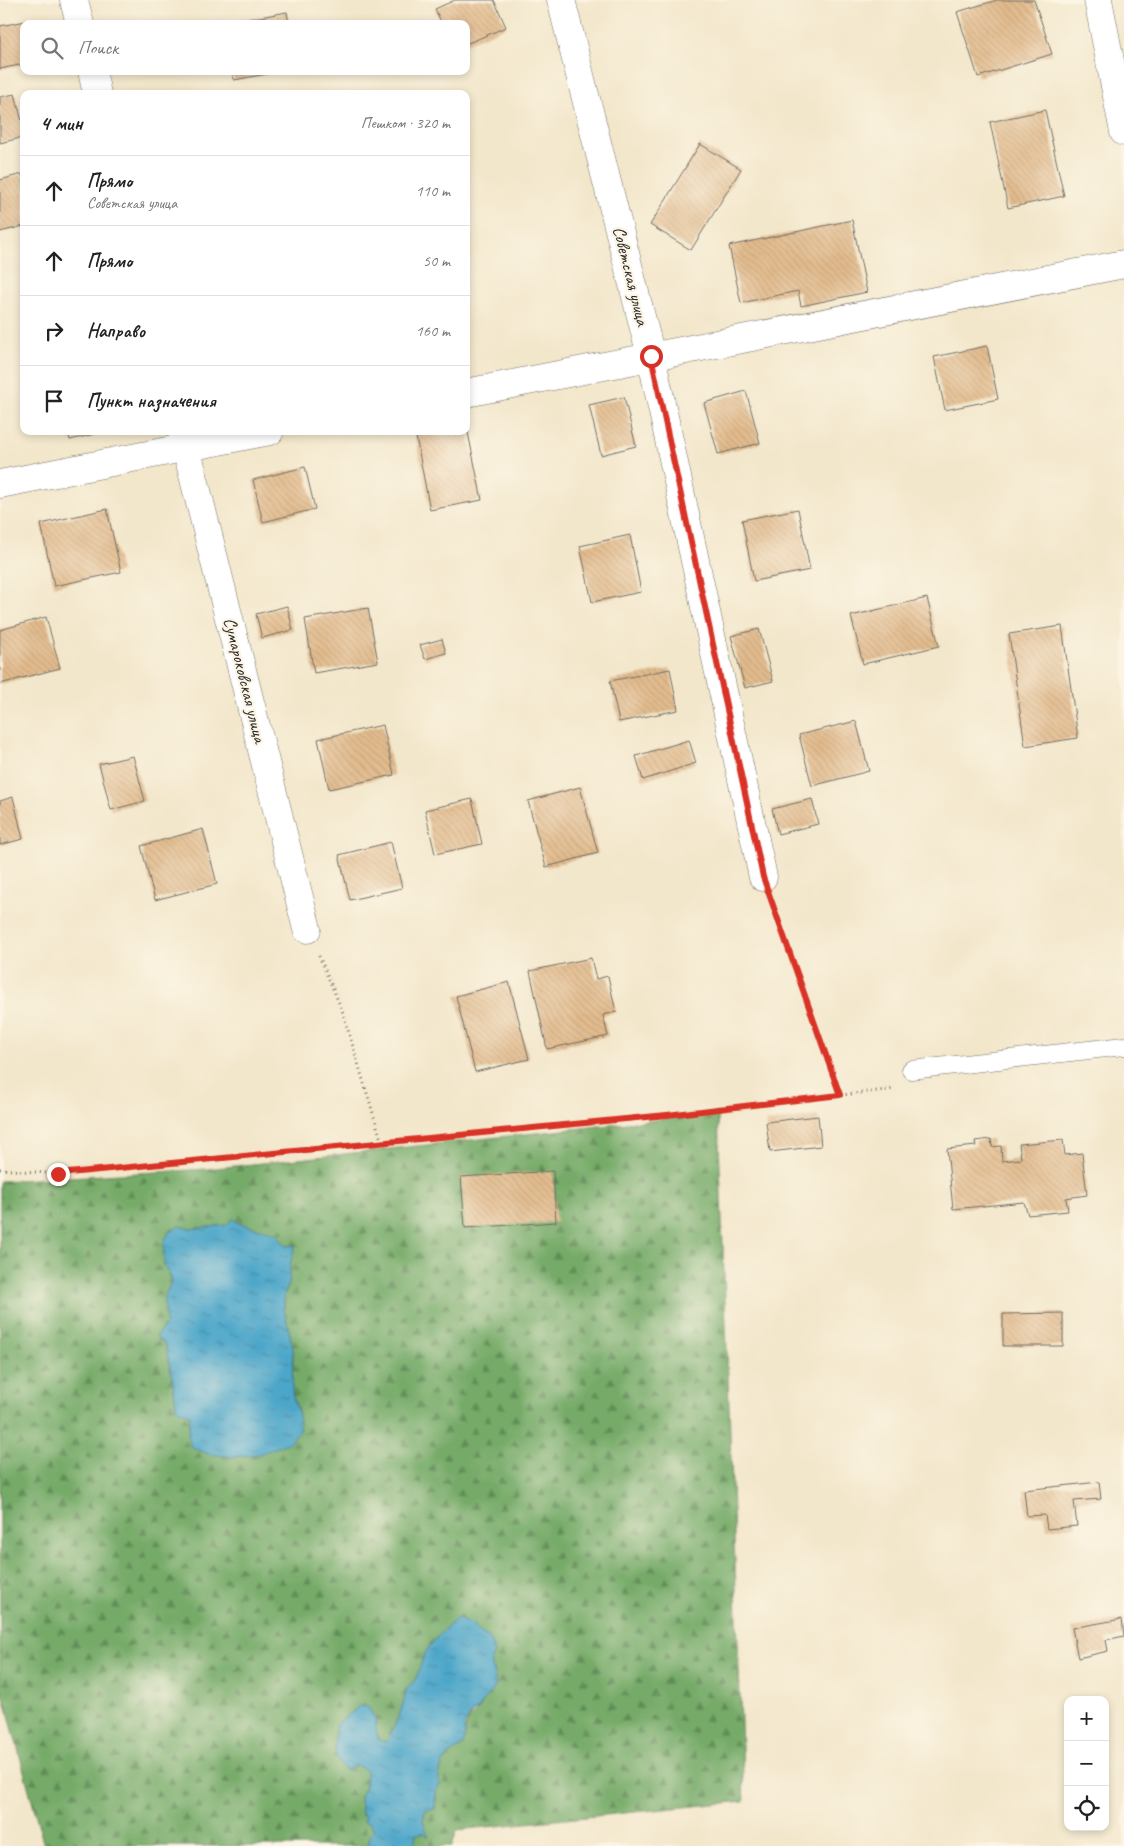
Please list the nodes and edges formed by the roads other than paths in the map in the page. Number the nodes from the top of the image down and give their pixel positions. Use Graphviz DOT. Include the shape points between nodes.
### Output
graph roads {
  1 [pos="74,0"];
  2 [pos="560,0"];
  3 [pos="1098,0"];
  4 [pos="79,20"];
  5 [pos="93,75"];
  6 [pos="96,90"];
  7 [pos="1124,132"];
  8 [pos="1124,264"];
  9 [pos="651,356"];
  10 [pos="470,392"];
  11 [pos="232,435"];
  12 [pos="184,440"];
  13 [pos="0,484"];
  14 [pos="763,877"];
  15 [pos="307,929"];
  16 [pos="1124,1046"];
  17 [pos="911,1070"];
  1 -- 4 [label="street"];
  2 -- 9 [label="street, Советская улица"];
  3 -- 7 [label="street"];
  5 -- 6 [label="street"];
  8 -- 9 [label="street"];
  9 -- 10 [label="street"];
  9 -- 14 [label="street, Советская улица"];
  11 -- 12 [label="street"];
  12 -- 13 [label="street"];
  12 -- 15 [label="street, Сумароковская улица"];
  16 -- 17 [label="lane"];
}
